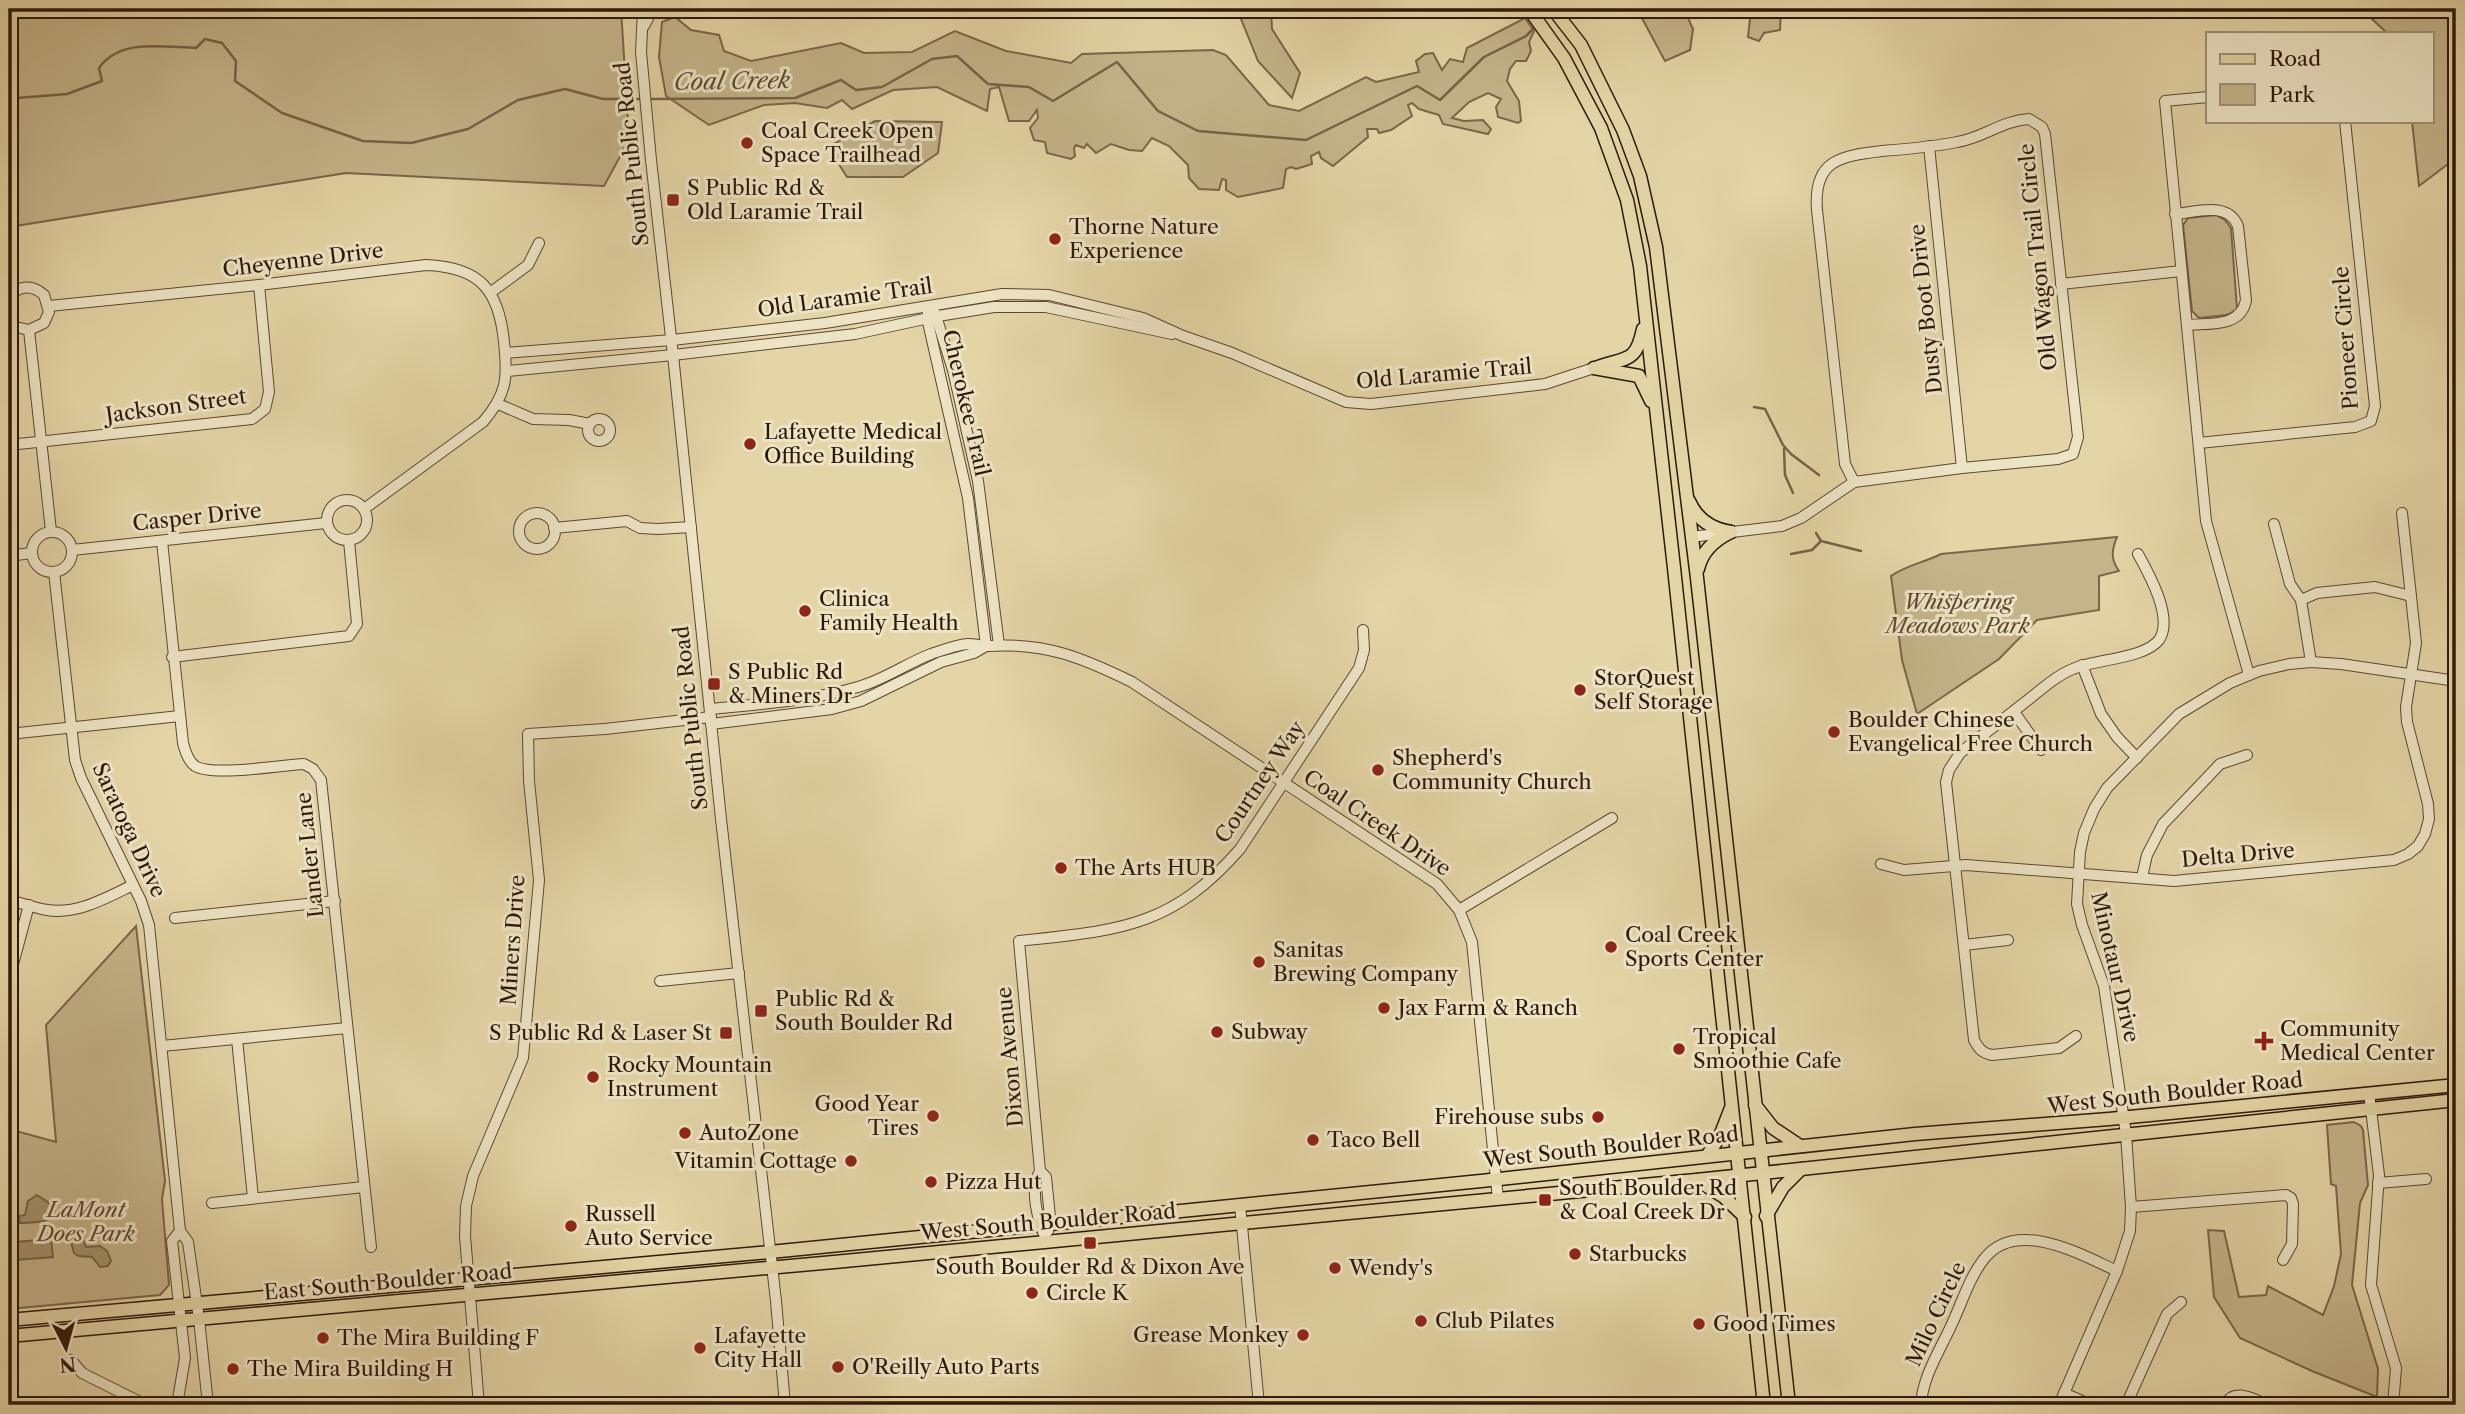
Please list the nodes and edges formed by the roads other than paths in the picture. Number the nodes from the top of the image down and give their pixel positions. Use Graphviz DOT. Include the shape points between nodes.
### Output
graph roads {
  1 [pos="643,9"];
  2 [pos="653,9"];
  3 [pos="1529,9"];
  4 [pos="1553,9"];
  5 [pos="644,27"];
  6 [pos="2206,97"];
  7 [pos="2346,122"];
  8 [pos="1929,146"];
  9 [pos="2175,214"];
  10 [pos="539,243"];
  11 [pos="2181,271"];
  12 [pos="2061,284"];
  13 [pos="259,285"];
  14 [pos="490,293"];
  15 [pos="9,298"];
  16 [pos="49,306"];
  17 [pos="930,306"];
  18 [pos="1645,316"];
  19 [pos="933,317"];
  20 [pos="9,319"];
  21 [pos="2186,326"];
  22 [pos="29,330"];
  23 [pos="1183,336"];
  24 [pos="672,340"];
  25 [pos="506,353"];
  26 [pos="673,355"];
  27 [pos="1594,369"];
  28 [pos="507,370"];
  29 [pos="498,404"];
  30 [pos="1657,418"];
  31 [pos="590,424"];
  32 [pos="41,442"];
  33 [pos="2199,443"];
  34 [pos="9,445"];
  35 [pos="1962,468"];
  36 [pos="1854,482"];
  37 [pos="1687,494"];
  38 [pos="1667,506"];
  39 [pos="363,509"];
  40 [pos="2402,513"];
  41 [pos="326,523"];
  42 [pos="2274,524"];
  43 [pos="691,527"];
  44 [pos="554,528"];
  45 [pos="51,531"];
  46 [pos="1731,532"];
  47 [pos="1691,537"];
  48 [pos="162,541"];
  49 [pos="349,541"];
  50 [pos="72,550"];
  51 [pos="31,553"];
  52 [pos="2138,554"];
  53 [pos="9,556"];
  54 [pos="54,572"];
  55 [pos="1698,578"];
  56 [pos="2412,596"];
  57 [pos="2301,600"];
  58 [pos="1363,630"];
  59 [pos="999,645"];
  60 [pos="986,646"];
  61 [pos="173,657"];
  62 [pos="2311,662"];
  63 [pos="2082,666"];
  64 [pos="2249,675"];
  65 [pos="2411,675"];
  66 [pos="2456,681"];
  67 [pos="2014,712"];
  68 [pos="180,716"];
  69 [pos="711,717"];
  70 [pos="70,728"];
  71 [pos="9,734"];
  72 [pos="2041,750"];
  73 [pos="2247,755"];
  74 [pos="2137,758"];
  75 [pos="1284,782"];
  76 [pos="1612,818"];
  77 [pos="1881,864"];
  78 [pos="1954,866"];
  79 [pos="2078,873"];
  80 [pos="2142,877"];
  81 [pos="133,886"];
  82 [pos="9,900"];
  83 [pos="335,901"];
  84 [pos="29,905"];
  85 [pos="1459,910"];
  86 [pos="176,918"];
  87 [pos="1019,940"];
  88 [pos="2008,940"];
  89 [pos="1964,946"];
  90 [pos="739,973"];
  91 [pos="9,979"];
  92 [pos="660,981"];
  93 [pos="347,1028"];
  94 [pos="2076,1036"];
  95 [pos="237,1039"];
  96 [pos="162,1046"];
  97 [pos="2456,1085"];
  98 [pos="2369,1093"];
  99 [pos="2456,1100"];
  100 [pos="1732,1104"];
  101 [pos="1755,1105"];
  102 [pos="2371,1108"];
  103 [pos="2123,1118"];
  104 [pos="2126,1134"];
  105 [pos="1800,1146"];
  106 [pos="1760,1150"];
  107 [pos="1737,1153"];
  108 [pos="1707,1156"];
  109 [pos="1801,1169"];
  110 [pos="1762,1173"];
  111 [pos="1740,1175"];
  112 [pos="2426,1179"];
  113 [pos="1496,1180"];
  114 [pos="1696,1180"];
  115 [pos="2378,1183"];
  116 [pos="364,1187"];
  117 [pos="253,1198"];
  118 [pos="1498,1199"];
  119 [pos="212,1203"];
  120 [pos="1240,1205"];
  121 [pos="2132,1207"];
  122 [pos="1766,1216"];
  123 [pos="1745,1217"];
  124 [pos="1242,1223"];
  125 [pos="1044,1224"];
  126 [pos="180,1231"];
  127 [pos="1047,1241"];
  128 [pos="371,1247"];
  129 [pos="770,1252"];
  130 [pos="2283,1260"];
  131 [pos="771,1267"];
  132 [pos="2117,1271"];
  133 [pos="470,1278"];
  134 [pos="470,1294"];
  135 [pos="2181,1301"];
  136 [pos="195,1302"];
  137 [pos="178,1304"];
  138 [pos="199,1319"];
  139 [pos="9,1320"];
  140 [pos="182,1320"];
  141 [pos="9,1336"];
  142 [pos="71,1360"];
  143 [pos="2064,1393"];
  144 [pos="146,1405"];
  145 [pos="177,1405"];
  146 [pos="208,1405"];
  147 [pos="479,1405"];
  148 [pos="785,1405"];
  149 [pos="1259,1405"];
  150 [pos="1764,1405"];
  151 [pos="1789,1405"];
  152 [pos="1921,1405"];
  153 [pos="2059,1405"];
  154 [pos="2091,1405"];
  155 [pos="2126,1405"];
  156 [pos="2225,1405"];
  157 [pos="2267,1405"];
  158 [pos="2392,1405"];
  1 -- 5 [label="street, South Public Road"];
  2 -- 5 [label="street, South Public Road"];
  3 -- 18 [label="main road" via="1564,58 1601,128 1622,185 1640,267"];
  4 -- 37 [label="main road" via="1581,45 1640,176 1664,299"];
  5 -- 24 [label="street, South Public Road" via="643,80"];
  6 -- 9 [label="street" via="2165,101"];
  7 -- 33 [label="street, Pioneer Circle" via="2375,407 2371,421 2355,427"];
  8 -- 12 [label="street, Old Wagon Trail Circle" via="1965,141 2018,120 2029,119 2042,127"];
  8 -- 35 [label="street, Dusty Boot Drive"];
  8 -- 36 [label="street, Old Wagon Trail Circle" via="1846,156 1824,172 1817,185 1833,370 1845,464"];
  9 -- 11 [label="street"];
  9 -- 21 [label="street" via="2221,210 2234,217 2246,300 2238,317 2229,322"];
  10 -- 14 [label="street" via="528,265"];
  11 -- 12 [label="street"];
  11 -- 21 [label="street"];
  12 -- 35 [label="street, Old Wagon Trail Circle" via="2078,437 2073,454 2058,460"];
  13 -- 14 [label="street, Cheyenne Drive" via="426,265 467,272"];
  13 -- 16 [label="street, Cheyenne Drive"];
  13 -- 32 [label="street, Jackson Street" via="269,392 265,410 252,419"];
  14 -- 25 [label="street, Cheyenne Drive" via="502,318"];
  15 -- 16 [label="street" via="22,288 34,288"];
  16 -- 22 [label="street" via="44,323"];
  17 -- 19 [label="street, Cherokee Trail"];
  17 -- 23 [label="street, Old Laramie Trail" via="1002,294 1049,295 1143,318"];
  17 -- 24 [label="street, Old Laramie Trail"];
  18 -- 27 [label="main road" via="1639,349 1626,359"];
  18 -- 30 [label="main road"];
  19 -- 23 [label="street, Old Laramie Trail" via="994,307 1046,307"];
  19 -- 26 [label="street, Old Laramie Trail" via="855,334"];
  19 -- 59 [label="street, Cherokee Trail" via="961,403 978,481"];
  19 -- 60 [label="street, Cherokee Trail" via="968,498"];
  20 -- 22 [label="street" via="16,327"];
  21 -- 33 [label="street"];
  22 -- 32 [label="street"];
  23 -- 27 [label="street, Old Laramie Trail" via="1346,402 1371,404 1545,384"];
  24 -- 25 [label="street, Old Laramie Trail"];
  24 -- 26 [label="street, South Public Road"];
  25 -- 28 [label="street"];
  26 -- 28 [label="street, Old Laramie Trail"];
  26 -- 43 [label="street, South Public Road"];
  27 -- 30 [label="main road" via="1639,376"];
  28 -- 29 [label="street"];
  29 -- 31 [label="street" via="533,419"];
  29 -- 39 [label="street" via="483,422"];
  30 -- 38 [label="main road"];
  32 -- 34 [label="street, Jackson Street"];
  32 -- 45 [label="street"];
  33 -- 64 [label="street" via="2206,521"];
  35 -- 36 [label="street, Old Wagon Trail Circle"];
  36 -- 46 [label="street, Old Wagon Trail Circle" via="1782,526"];
  37 -- 46 [label="main road" via="1703,522"];
  37 -- 47 [label="main road"];
  38 -- 47 [label="main road" via="1680,529"];
  38 -- 100 [label="main road"];
  39 -- 41 [label="street" via="353,501 341,500 328,512"];
  39 -- 49 [label="street" via="367,519 364,531"];
  40 -- 56 [label="street"];
  41 -- 48 [label="street, Casper Drive"];
  41 -- 49 [label="street" via="331,534"];
  42 -- 57 [label="street" via="2290,584"];
  43 -- 44 [label="street" via="640,528 627,522"];
  43 -- 69 [label="street, South Public Road"];
  45 -- 50 [label="street" via="63,534"];
  45 -- 51 [label="street" via="36,538"];
  46 -- 47 [label="street, Old Wagon Trail Circle"];
  46 -- 55 [label="main road" via="1707,549"];
  47 -- 55 [label="main road"];
  48 -- 50 [label="street, Casper Drive"];
  48 -- 61 [label="street, Lander Lane"];
  49 -- 61 [label="street" via="357,624 346,638"];
  50 -- 54 [label="street" via="65,567"];
  51 -- 53 [label="street"];
  51 -- 54 [label="street" via="36,565"];
  52 -- 63 [label="street" via="2165,617 2159,640 2150,648"];
  54 -- 70 [label="street, Saratoga Drive"];
  55 -- 101 [label="main road"];
  56 -- 57 [label="street" via="2375,587 2317,593"];
  56 -- 65 [label="street" via="2416,643"];
  57 -- 62 [label="street"];
  58 -- 75 [label="street, Courtney Way" via="1359,668"];
  59 -- 60 [label="street, Coal Creek Drive"];
  59 -- 75 [label="street, Coal Creek Drive" via="1042,647 1083,659 1132,682"];
  60 -- 69 [label="street, Coal Creek Drive" via="947,649 843,691"];
  60 -- 69 [label="street" via="847,705 802,715"];
  61 -- 68 [label="street, Lander Lane"];
  62 -- 64 [label="street, Minotaur Drive"];
  62 -- 65 [label="street, Minotaur Drive"];
  63 -- 67 [label="street" via="2061,674"];
  63 -- 74 [label="street" via="2101,714"];
  64 -- 74 [label="street, Minotaur Drive" via="2179,714"];
  65 -- 66 [label="street, Minotaur Drive"];
  65 -- 80 [label="street, Delta Drive" via="2407,722 2429,819 2418,846 2408,854 2394,860 2174,881"];
  67 -- 72 [label="street"];
  67 -- 78 [label="street" via="1960,753 1949,769 1946,782"];
  68 -- 70 [label="street"];
  68 -- 83 [label="street, Lander Lane" via="186,754 193,765 204,770 304,764 313,769 325,799"];
  69 -- 90 [label="street, South Public Road"];
  69 -- 133 [label="street, Miners Drive" via="528,734 539,880 523,1058 473,1176 465,1236"];
  70 -- 71 [label="street"];
  70 -- 81 [label="street, Saratoga Drive" via="81,778"];
  73 -- 80 [label="street" via="2220,764 2163,824"];
  74 -- 79 [label="street, Minotaur Drive" via="2107,788 2094,810 2084,833"];
  75 -- 85 [label="street, Coal Creek Drive" via="1437,884"];
  75 -- 87 [label="street, Courtney Way" via="1240,849 1196,892 1169,909 1105,932"];
  76 -- 85 [label="street"];
  77 -- 78 [label="street, Delta Drive" via="1904,870"];
  78 -- 79 [label="street, Delta Drive"];
  78 -- 89 [label="street"];
  79 -- 80 [label="street, Delta Drive"];
  79 -- 103 [label="street, Minotaur Drive" via="2077,904 2104,986"];
  81 -- 84 [label="street" via="68,910"];
  81 -- 96 [label="street, Saratoga Drive" via="149,925"];
  82 -- 84 [label="street"];
  83 -- 86 [label="street"];
  83 -- 93 [label="street, Lander Lane"];
  84 -- 91 [label="street"];
  85 -- 113 [label="street, Coal Creek Drive" via="1472,942"];
  87 -- 125 [label="street, Dixon Avenue" via="1040,1171 1046,1177"];
  88 -- 89 [label="street"];
  89 -- 94 [label="street" via="1974,1040 1983,1053 2059,1048"];
  90 -- 92 [label="street"];
  90 -- 129 [label="street, South Public Road"];
  93 -- 95 [label="street"];
  93 -- 116 [label="street, Lander Lane"];
  95 -- 96 [label="street"];
  95 -- 117 [label="street"];
  96 -- 126 [label="street, Saratoga Drive"];
  97 -- 98 [label="main road, West South Boulder Road"];
  98 -- 102 [label="street"];
  98 -- 103 [label="main road, West South Boulder Road"];
  99 -- 102 [label="main road, West South Boulder Road"];
  100 -- 107 [label="main road"];
  100 -- 108 [label="main road"];
  101 -- 105 [label="main road" via="1773,1128"];
  101 -- 106 [label="main road"];
  102 -- 104 [label="main road, West South Boulder Road"];
  102 -- 115 [label="street"];
  103 -- 104 [label="street, Minotaur Drive"];
  103 -- 105 [label="main road, West South Boulder Road"];
  104 -- 109 [label="main road, West South Boulder Road"];
  104 -- 121 [label="street, Minotaur Drive"];
  105 -- 106 [label="main road, West South Boulder Road"];
  106 -- 107 [label="main road, West South Boulder Road"];
  106 -- 110 [label="main road"];
  107 -- 108 [label="main road, West South Boulder Road"];
  107 -- 111 [label="main road"];
  108 -- 113 [label="main road, West South Boulder Road"];
  109 -- 110 [label="main road, West South Boulder Road"];
  109 -- 122 [label="main road" via="1783,1187"];
  110 -- 111 [label="main road, West South Boulder Road"];
  110 -- 122 [label="main road"];
  111 -- 114 [label="main road, West South Boulder Road"];
  111 -- 123 [label="main road"];
  112 -- 115 [label="street"];
  113 -- 118 [label="street, Coal Creek Drive"];
  113 -- 120 [label="main road, West South Boulder Road"];
  114 -- 118 [label="main road, West South Boulder Road"];
  114 -- 123 [label="main road"];
  115 -- 158 [label="street" via="2371,1284 2396,1368"];
  116 -- 117 [label="street"];
  116 -- 128 [label="street, Lander Lane"];
  117 -- 119 [label="street"];
  118 -- 124 [label="main road, West South Boulder Road"];
  120 -- 124 [label="street"];
  120 -- 125 [label="main road, West South Boulder Road"];
  121 -- 130 [label="street" via="2286,1195 2291,1198 2292,1244"];
  121 -- 132 [label="street, Minotaur Drive" via="2130,1231"];
  122 -- 151 [label="main road"];
  123 -- 150 [label="main road"];
  124 -- 127 [label="main road, West South Boulder Road"];
  124 -- 149 [label="street"];
  125 -- 127 [label="street, Dixon Avenue"];
  125 -- 129 [label="main road, West South Boulder Road"];
  126 -- 136 [label="street, Saratoga Drive" via="188,1242"];
  126 -- 137 [label="street, Saratoga Drive" via="172,1241"];
  127 -- 131 [label="main road, West South Boulder Road"];
  129 -- 131 [label="street, South Public Road"];
  129 -- 133 [label="main road, East South Boulder Road"];
  131 -- 134 [label="main road, East South Boulder Road"];
  131 -- 148 [label="street, South Public Road"];
  132 -- 143 [label="street, Minotaur Drive"];
  132 -- 152 [label="street, Milo Circle" via="2045,1242 2015,1242 1986,1255 1926,1383"];
  133 -- 134 [label="street"];
  133 -- 136 [label="main road, East South Boulder Road"];
  134 -- 138 [label="main road, East South Boulder Road"];
  134 -- 147 [label="street"];
  135 -- 155 [label="street" via="2167,1314"];
  136 -- 137 [label="main road, East South Boulder Road"];
  136 -- 138 [label="street, Saratoga Drive"];
  137 -- 139 [label="main road, East South Boulder Road"];
  137 -- 140 [label="street, Saratoga Drive"];
  138 -- 140 [label="main road, East South Boulder Road"];
  138 -- 146 [label="street, Saratoga Drive"];
  140 -- 141 [label="main road, East South Boulder Road"];
  140 -- 145 [label="street, Saratoga Drive" via="185,1357"];
  142 -- 144 [label="street" via="82,1373"];
  143 -- 153 [label="street, Minotaur Drive"];
  143 -- 154 [label="street"];
  156 -- 157 [label="street" via="2236,1395"];
}
